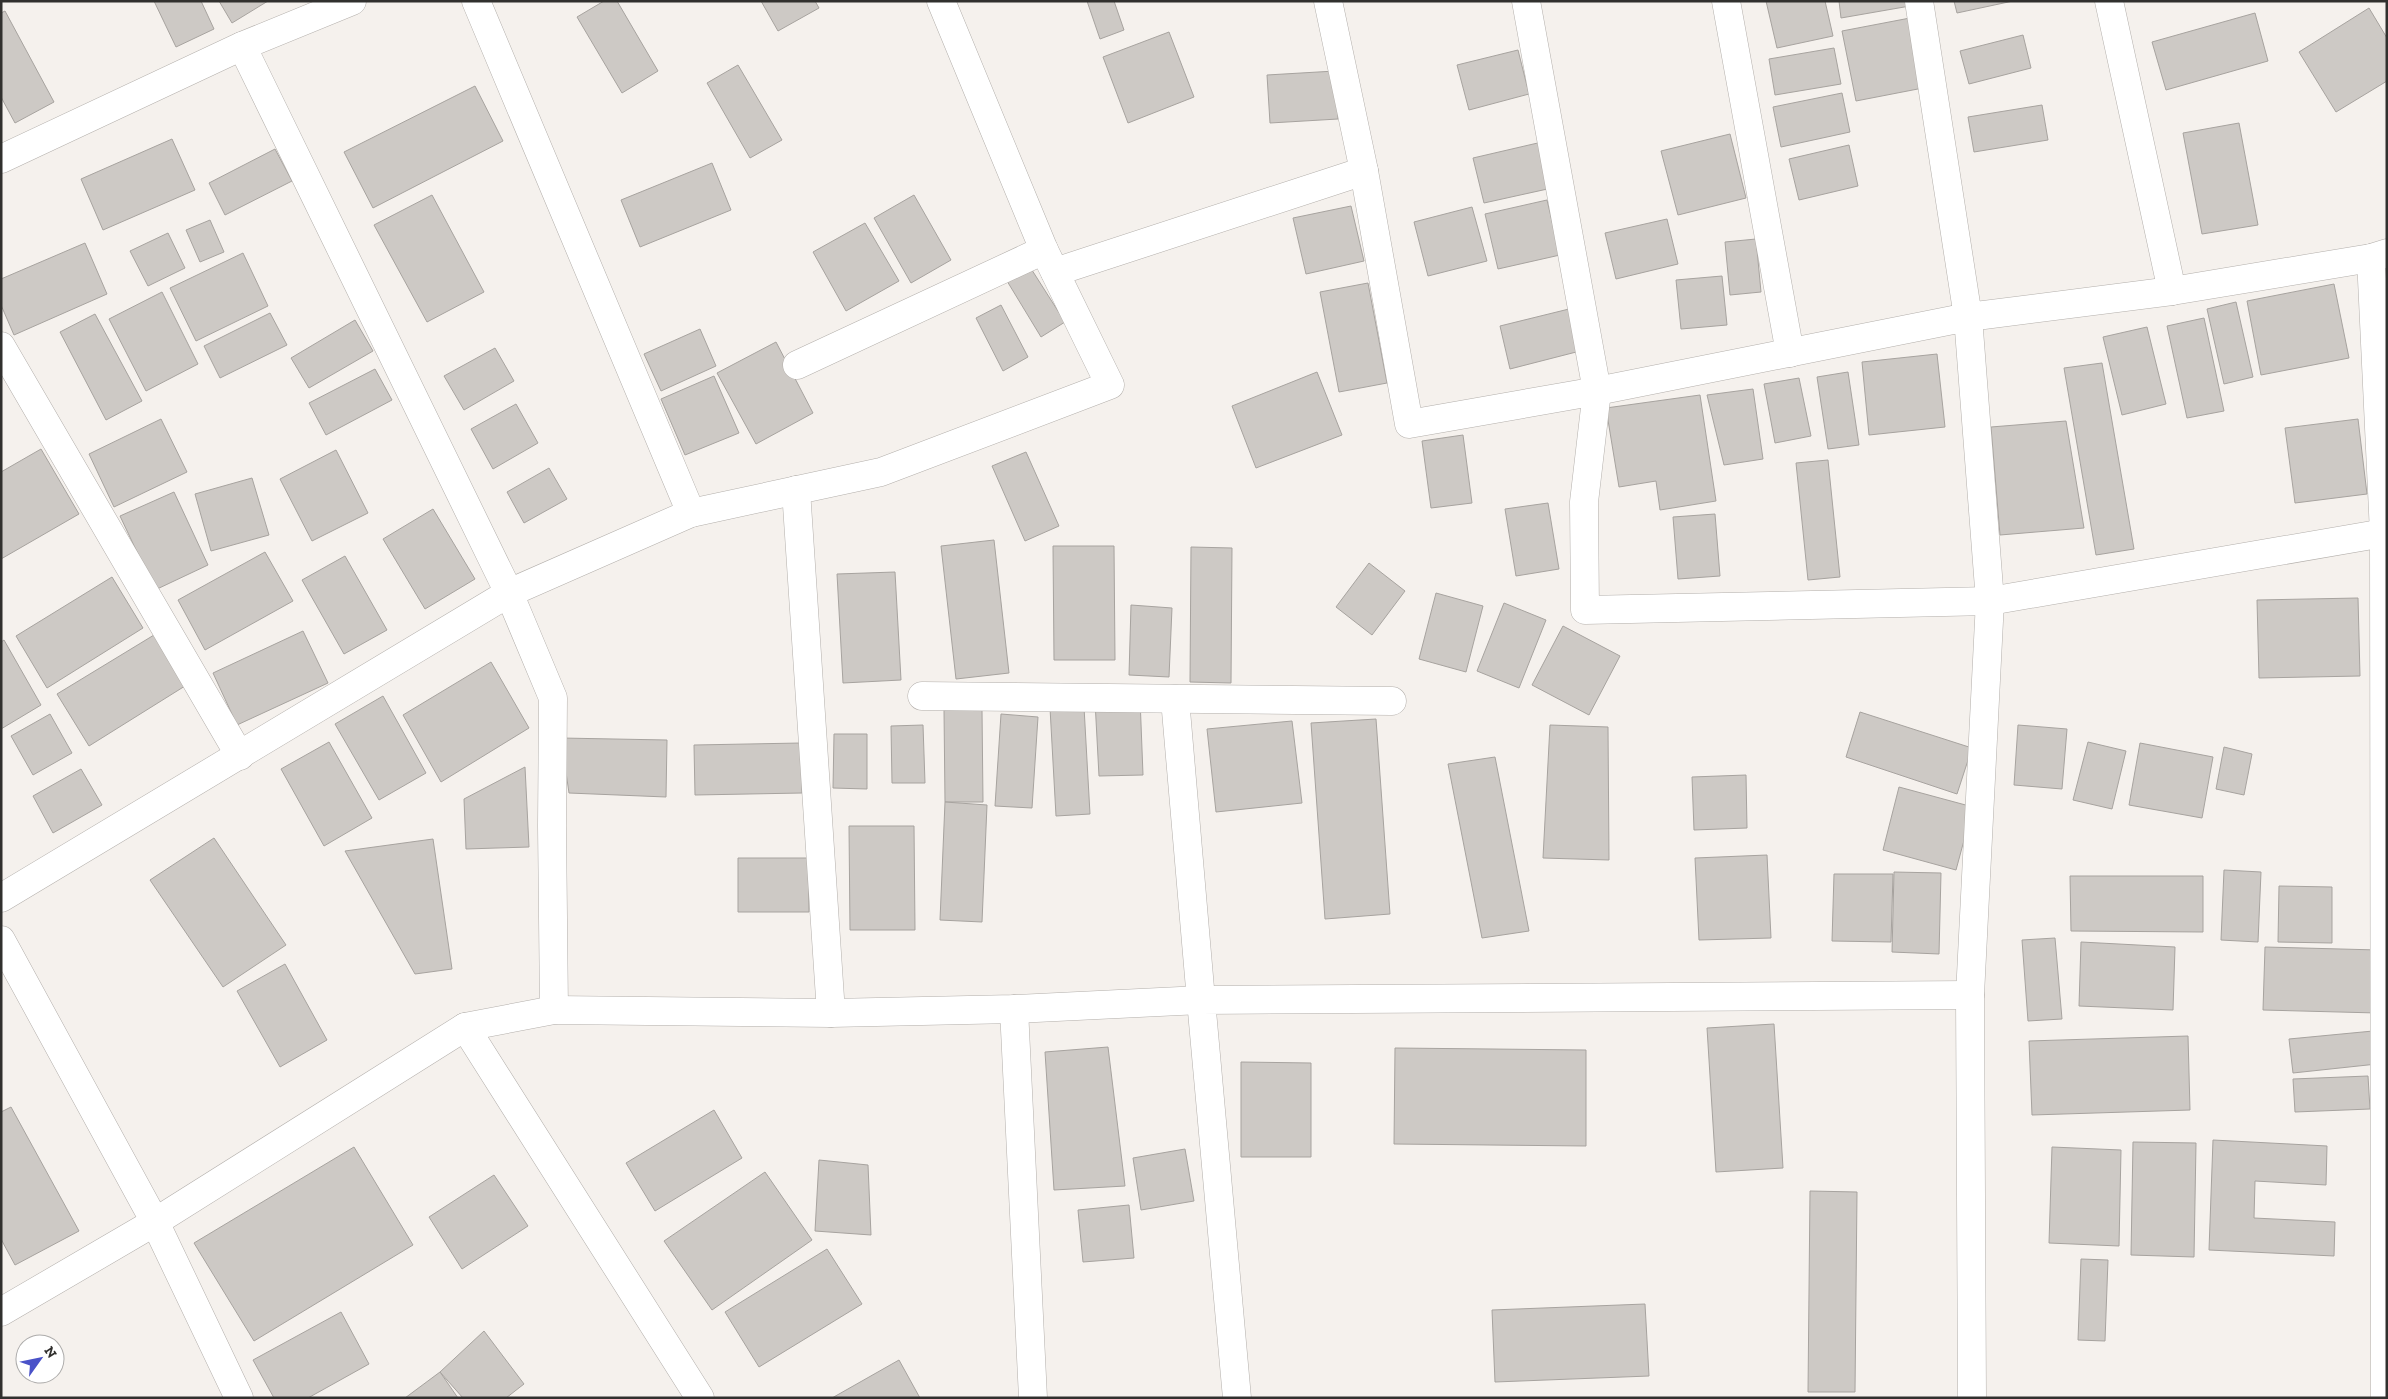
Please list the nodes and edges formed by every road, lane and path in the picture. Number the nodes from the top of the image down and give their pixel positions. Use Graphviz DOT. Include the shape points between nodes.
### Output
graph roads {
  1 [pos="352,1"];
  2 [pos="476,1"];
  3 [pos="941,1"];
  4 [pos="1328,1"];
  5 [pos="1526,1"];
  6 [pos="1726,1"];
  7 [pos="1919,1"];
  8 [pos="2108,1"];
  9 [pos="242,46"];
  10 [pos="1,158"];
  11 [pos="1364,171"];
  12 [pos="2379,255"];
  13 [pos="1049,261"];
  14 [pos="2172,291"];
  15 [pos="1968,317"];
  16 [pos="1,346"];
  17 [pos="1790,353"];
  18 [pos="797,365"];
  19 [pos="1597,391"];
  20 [pos="796,490"];
  21 [pos="691,513"];
  22 [pos="2384,533"];
  23 [pos="509,593"];
  24 [pos="1990,600"];
  25 [pos="922,696"];
  26 [pos="1175,699"];
  27 [pos="1392,701"];
  28 [pos="240,756"];
  29 [pos="1,898"];
  30 [pos="1,940"];
  31 [pos="1970,995"];
  32 [pos="1201,1000"];
  33 [pos="1014,1009"];
  34 [pos="554,1010"];
  35 [pos="831,1013"];
  36 [pos="465,1027"];
  37 [pos="155,1222"];
  38 [pos="1,1312"];
  39 [pos="239,1398"];
  40 [pos="700,1398"];
  41 [pos="1033,1398"];
  42 [pos="1237,1398"];
  43 [pos="1972,1398"];
  44 [pos="2385,1398"];
  1 -- 9 [label="street"];
  2 -- 21 [label="street"];
  3 -- 13 [label="street"];
  4 -- 11 [label="street"];
  5 -- 19 [label="street"];
  6 -- 17 [label="street"];
  7 -- 15 [label="street"];
  8 -- 14 [label="street"];
  9 -- 10 [label="street"];
  9 -- 23 [label="street"];
  11 -- 13 [label="street"];
  11 -- 19 [label="street" via="1409,424"];
  12 -- 14 [label="street"];
  12 -- 22 [label="street"];
  13 -- 18 [label="street"];
  13 -- 20 [label="street" via="1110,385 881,472"];
  14 -- 15 [label="street"];
  15 -- 17 [label="street"];
  15 -- 24 [label="street"];
  16 -- 28 [label="street"];
  17 -- 19 [label="street"];
  19 -- 24 [label="street" via="1584,502 1585,610"];
  20 -- 21 [label="street"];
  20 -- 35 [label="street"];
  21 -- 23 [label="street"];
  22 -- 24 [label="street"];
  22 -- 44 [label="street"];
  23 -- 28 [label="street"];
  23 -- 34 [label="street" via="553,698"];
  24 -- 31 [label="street"];
  25 -- 26 [label="street"];
  26 -- 27 [label="street"];
  26 -- 32 [label="street"];
  28 -- 29 [label="street"];
  30 -- 37 [label="street"];
  31 -- 32 [label="street"];
  31 -- 43 [label="street"];
  32 -- 33 [label="street"];
  32 -- 42 [label="street"];
  33 -- 35 [label="street"];
  33 -- 41 [label="street"];
  34 -- 35 [label="street"];
  34 -- 36 [label="street"];
  36 -- 37 [label="street"];
  36 -- 40 [label="street"];
  37 -- 38 [label="street"];
  37 -- 39 [label="street"];
}
